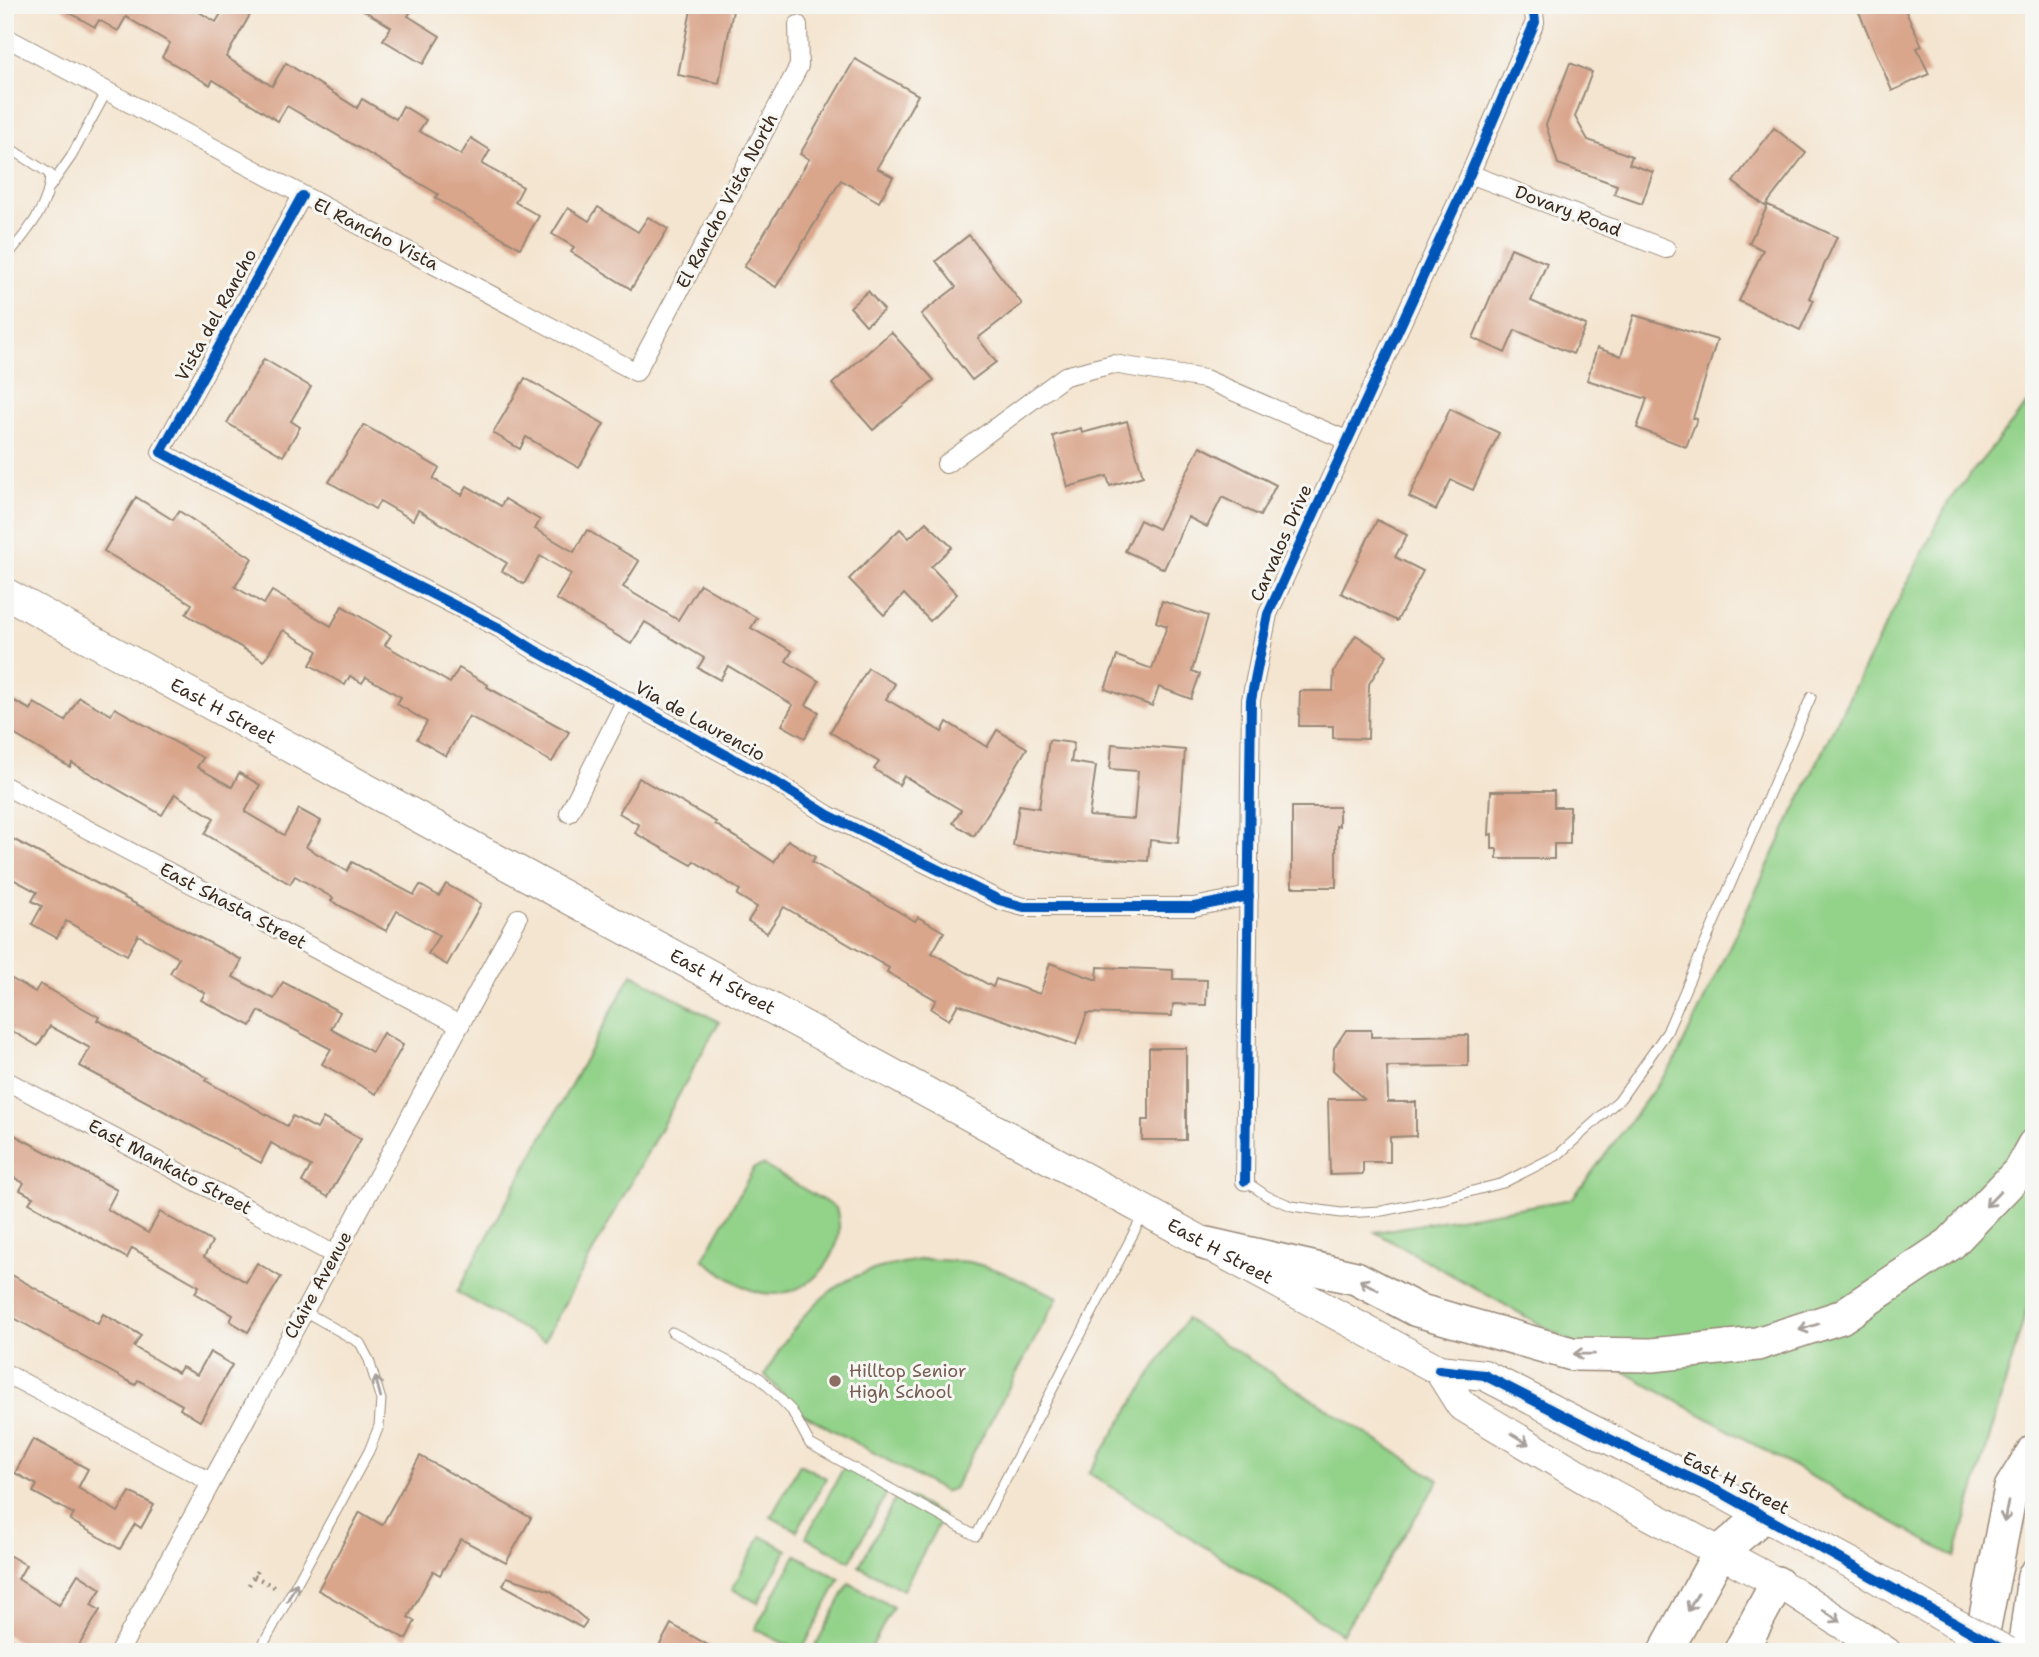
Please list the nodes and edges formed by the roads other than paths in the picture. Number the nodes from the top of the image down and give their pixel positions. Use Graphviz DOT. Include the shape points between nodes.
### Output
graph roads {
  1 [pos="1533,5"];
  2 [pos="798,25"];
  3 [pos="5,37"];
  4 [pos="108,90"];
  5 [pos="5,145"];
  6 [pos="1470,174"];
  7 [pos="50,187"];
  8 [pos="302,196"];
  9 [pos="1666,249"];
  10 [pos="8,256"];
  11 [pos="636,372"];
  12 [pos="1346,440"];
  13 [pos="161,452"];
  14 [pos="946,464"];
  15 [pos="5,593"];
  16 [pos="1811,697"];
  17 [pos="626,700"];
  18 [pos="5,786"];
  19 [pos="569,813"];
  20 [pos="1249,896"];
  21 [pos="518,918"];
  22 [pos="460,1025"];
  23 [pos="5,1080"];
  24 [pos="2034,1145"];
  25 [pos="1245,1181"];
  26 [pos="1145,1210"];
  27 [pos="1207,1244"];
  28 [pos="335,1255"];
  29 [pos="304,1311"];
  30 [pos="672,1332"];
  31 [pos="1439,1370"];
  32 [pos="5,1373"];
  33 [pos="2034,1451"];
  34 [pos="211,1482"];
  35 [pos="1763,1516"];
  36 [pos="1720,1552"];
  37 [pos="2034,1576"];
  38 [pos="1777,1583"];
  39 [pos="119,1652"];
  40 [pos="259,1652"];
  41 [pos="1665,1652"];
  42 [pos="1740,1652"];
  43 [pos="1886,1652"];
  44 [pos="1979,1652"];
  45 [pos="2007,1652"];
  46 [pos="2024,1652"];
  1 -- 6 [label="street, Carvalos Drive" via="1535,22"];
  2 -- 11 [label="street, El Rancho Vista North" via="799,66"];
  3 -- 4 [label="street, El Rancho Vista"];
  4 -- 7 [label="lane"];
  4 -- 8 [label="street, El Rancho Vista"];
  5 -- 7 [label="lane" via="50,174"];
  6 -- 9 [label="street, Dovary Road"];
  6 -- 12 [label="street, Carvalos Drive"];
  7 -- 10 [label="lane" via="33,226"];
  8 -- 11 [label="street, El Rancho Vista"];
  8 -- 13 [label="street, Vista del Rancho"];
  12 -- 14 [label="street" via="1205,379 1113,365 1065,376"];
  12 -- 20 [label="street, Carvalos Drive" via="1268,614 1251,701"];
  13 -- 17 [label="street, Via de Laurencio" via="499,628"];
  15 -- 26 [label="main road, East H Street"];
  16 -- 25 [label="lane" via="1667,1031 1621,1098 1558,1155 1503,1183 1382,1212 1341,1213 1292,1206"];
  17 -- 19 [label="street"];
  17 -- 20 [label="street, Via de Laurencio" via="828,815 999,900 1024,907 1194,907"];
  18 -- 22 [label="street, East Shasta Street"];
  20 -- 25 [label="street, Carvalos Drive"];
  21 -- 22 [label="street, Claire Avenue"];
  22 -- 28 [label="street, Claire Avenue"];
  23 -- 28 [label="street, East Mankato Street"];
  24 -- 27 [label="highway, one-way" via="2019,1172 1950,1244 1841,1317 1757,1344 1653,1355 1572,1354 1417,1310 1356,1278"];
  26 -- 27 [label="main road, East H Street"];
  26 -- 30 [label="lane" via="976,1536 810,1444 792,1411 760,1378"];
  27 -- 31 [label="main road, East H Street"];
  28 -- 29 [label="street, Claire Avenue"];
  29 -- 34 [label="street, Claire Avenue"];
  40 -- 29 [label="lane, one-way" via="379,1426 381,1401 360,1343"];
  31 -- 35 [label="main road, East H Street" via="1484,1375"];
  31 -- 36 [label="main road, East H Street, one-way" via="1461,1405"];
  32 -- 34 [label="street"];
  33 -- 44 [label="highway, one-way" via="2011,1488"];
  34 -- 39 [label="street, Claire Avenue"];
  35 -- 36 [label="highway"];
  35 -- 45 [label="main road, East H Street, bridge"];
  36 -- 38 [label="main road, East H Street"];
  36 -- 41 [label="highway, one-way"];
  37 -- 46 [label="highway"];
  38 -- 42 [label="highway"];
  38 -- 43 [label="main road, East H Street, one-way"];
}
